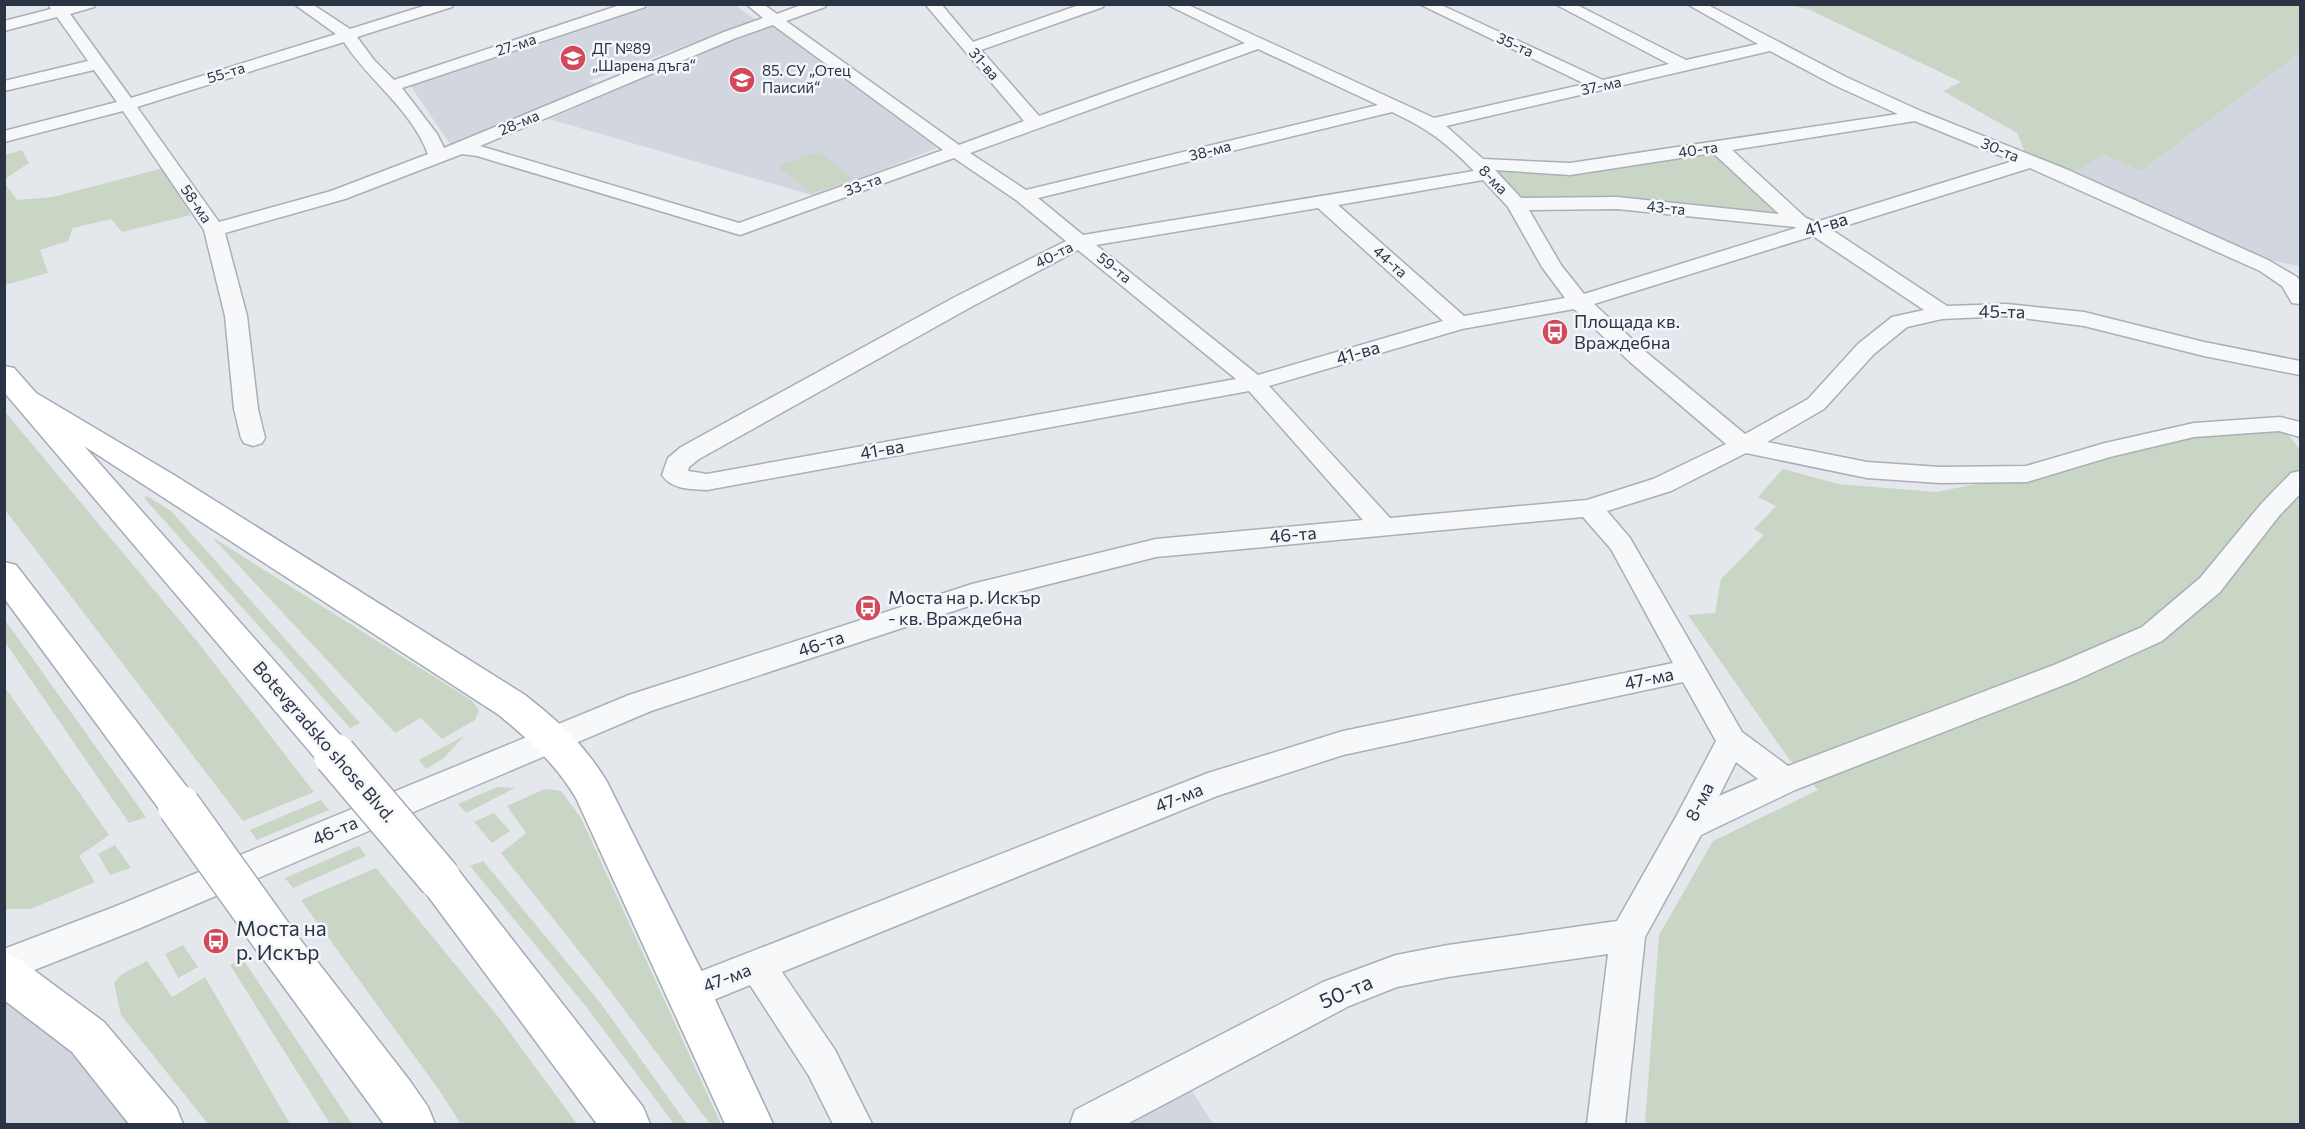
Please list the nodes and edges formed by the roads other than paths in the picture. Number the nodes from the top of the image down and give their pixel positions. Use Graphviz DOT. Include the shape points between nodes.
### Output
graph roads {
  1 [pos="89,4"];
  2 [pos="301,4"];
  3 [pos="447,4"];
  4 [pos="639,4"];
  5 [pos="753,4"];
  6 [pos="820,4"];
  7 [pos="932,4"];
  8 [pos="1098,4"];
  9 [pos="1173,4"];
  10 [pos="1426,4"];
  11 [pos="1562,4"];
  12 [pos="1694,4"];
  13 [pos="57,8"];
  14 [pos="774,20"];
  15 [pos="4,26"];
  16 [pos="348,35"];
  17 [pos="1260,43"];
  18 [pos="1770,46"];
  19 [pos="971,48"];
  20 [pos="97,64"];
  21 [pos="1685,66"];
  22 [pos="4,86"];
  23 [pos="393,86"];
  24 [pos="1604,86"];
  25 [pos="126,105"];
  26 [pos="1396,106"];
  27 [pos="1917,116"];
  28 [pos="1036,124"];
  29 [pos="1432,124"];
  30 [pos="4,137"];
  31 [pos="1718,147"];
  32 [pos="460,148"];
  33 [pos="957,152"];
  34 [pos="438,156"];
  35 [pos="2029,162"];
  36 [pos="1588,166"];
  37 [pos="1483,169"];
  38 [pos="1023,196"];
  39 [pos="1321,200"];
  40 [pos="1617,203"];
  41 [pos="1516,204"];
  42 [pos="1807,225"];
  43 [pos="214,230"];
  44 [pos="1081,241"];
  45 [pos="2301,298"];
  46 [pos="1579,302"];
  47 [pos="1942,313"];
  48 [pos="1459,323"];
  49 [pos="2301,368"];
  50 [pos="4,374"];
  51 [pos="1254,383"];
  52 [pos="29,400"];
  53 [pos="2301,430"];
  54 [pos="253,438"];
  55 [pos="1743,445"];
  56 [pos="675,475"];
  57 [pos="2301,479"];
  58 [pos="1589,508"];
  59 [pos="1384,527"];
  60 [pos="4,573"];
  61 [pos="1690,670"];
  62 [pos="554,739"];
  63 [pos="1731,741"];
  64 [pos="1784,781"];
  65 [pos="1689,825"];
  66 [pos="1628,935"];
  67 [pos="4,966"];
  68 [pos="757,966"];
  69 [pos="4,973"];
  70 [pos="689,993"];
  71 [pos="159,1125"];
  72 [pos="411,1125"];
  73 [pos="626,1125"];
  74 [pos="749,1125"];
  75 [pos="853,1125"];
  76 [pos="1089,1125"];
  77 [pos="1606,1125"];
  1 -- 13 [label="street"];
  2 -- 16 [label="street"];
  3 -- 16 [label="street, 55-та"];
  4 -- 23 [label="street, 27-ма"];
  5 -- 14 [label="street, 59-та"];
  6 -- 14 [label="street, 28-ма"];
  7 -- 19 [label="street, 31-ва"];
  8 -- 19 [label="street"];
  9 -- 17 [label="street, 8-ма"];
  10 -- 24 [label="street, 35-та"];
  11 -- 21 [label="street"];
  12 -- 18 [label="street, 30-та"];
  13 -- 15 [label="street"];
  13 -- 20 [label="street, 58-ма"];
  14 -- 32 [label="street, 28-ма"];
  14 -- 33 [label="street, 59-та"];
  16 -- 23 [label="street" via="376,73"];
  16 -- 25 [label="street, 55-та"];
  17 -- 26 [label="street, 8-ма"];
  17 -- 28 [label="street, 33-та"];
  18 -- 21 [label="street, 37-ма"];
  18 -- 27 [label="street, 30-та"];
  19 -- 28 [label="street, 31-ва"];
  20 -- 22 [label="street"];
  20 -- 25 [label="street, 58-ма"];
  21 -- 24 [label="street, 37-ма"];
  23 -- 34 [label="street" via="431,138"];
  24 -- 29 [label="street, 37-ма"];
  25 -- 30 [label="street, 55-та"];
  25 -- 43 [label="street, 58-ма"];
  26 -- 29 [label="street, 8-ма"];
  26 -- 38 [label="street, 38-ма"];
  27 -- 31 [label="street, 40-та"];
  27 -- 35 [label="street, 30-та"];
  28 -- 33 [label="street, 33-та"];
  29 -- 37 [label="street, 8-ма"];
  31 -- 36 [label="street, 40-та"];
  31 -- 42 [label="street"];
  32 -- 33 [label="street, 33-та" via="740,229"];
  32 -- 34 [label="street, 28-ма"];
  33 -- 38 [label="street, 59-та"];
  34 -- 43 [label="street, 28-ма" via="338,195"];
  35 -- 42 [label="street, 41-ва"];
  35 -- 45 [label="street, 30-та" via="2261,264 2298,288"];
  36 -- 37 [label="street, 40-та"];
  36 -- 40 [label="street"];
  37 -- 39 [label="street, 40-та"];
  37 -- 41 [label="street, 8-ма"];
  38 -- 44 [label="street, 59-та"];
  39 -- 44 [label="street, 40-та"];
  39 -- 48 [label="street, 44-та"];
  40 -- 41 [label="street, 43-та"];
  40 -- 42 [label="street, 43-та"];
  41 -- 46 [label="street, 8-ма" via="1552,267"];
  42 -- 46 [label="street, 41-ва"];
  42 -- 47 [label="street"];
  43 -- 54 [label="street, 58-ма" via="236,316"];
  44 -- 51 [label="street, 59-та"];
  44 -- 56 [label="street, 40-та" via="690,453 677,464"];
  46 -- 48 [label="street, 41-ва"];
  46 -- 55 [label="street, 8-ма"];
  47 -- 49 [label="street, 45-та" via="2006,310 2084,319"];
  47 -- 55 [label="street, 45-та" via="1900,322 1866,349 1816,404"];
  48 -- 51 [label="street, 41-ва"];
  50 -- 52 [label="main road, Botevgradsko shose Blvd."];
  51 -- 56 [label="street, 41-ва" via="707,482 687,481"];
  51 -- 59 [label="street, 59-та"];
  52 -- 62 [label="main road" via="484,686"];
  52 -- 73 [label="main road, Botevgradsko shose Blvd., bridge" via="440,879"];
  53 -- 55 [label="street" via="2280,424 2194,430 2027,474 1940,475 1867,470"];
  55 -- 58 [label="street, 46-та" via="1662,485"];
  57 -- 64 [label="street" via="2270,510 2210,585 2151,634 2064,673"];
  58 -- 59 [label="street, 46-та"];
  58 -- 61 [label="street" via="1621,544"];
  59 -- 62 [label="street, 46-та" via="1156,548 982,591 640,704"];
  60 -- 72 [label="main road, bridge"];
  61 -- 63 [label="street"];
  61 -- 68 [label="street, 47-ма" via="1343,743 1208,786"];
  62 -- 67 [label="street, 46-та"];
  62 -- 70 [label="main road" via="592,791"];
  63 -- 64 [label="street"];
  63 -- 65 [label="street, 8-ма"];
  64 -- 65 [label="street"];
  65 -- 66 [label="street, 8-ма"];
  66 -- 76 [label="street, 50-та" via="1395,971 1336,994"];
  66 -- 77 [label="street, 8-ма"];
  68 -- 70 [label="street, 47-ма"];
  68 -- 75 [label="street" via="822,1063"];
  69 -- 71 [label="main road" via="88,1037"];
  70 -- 74 [label="main road"];
}
